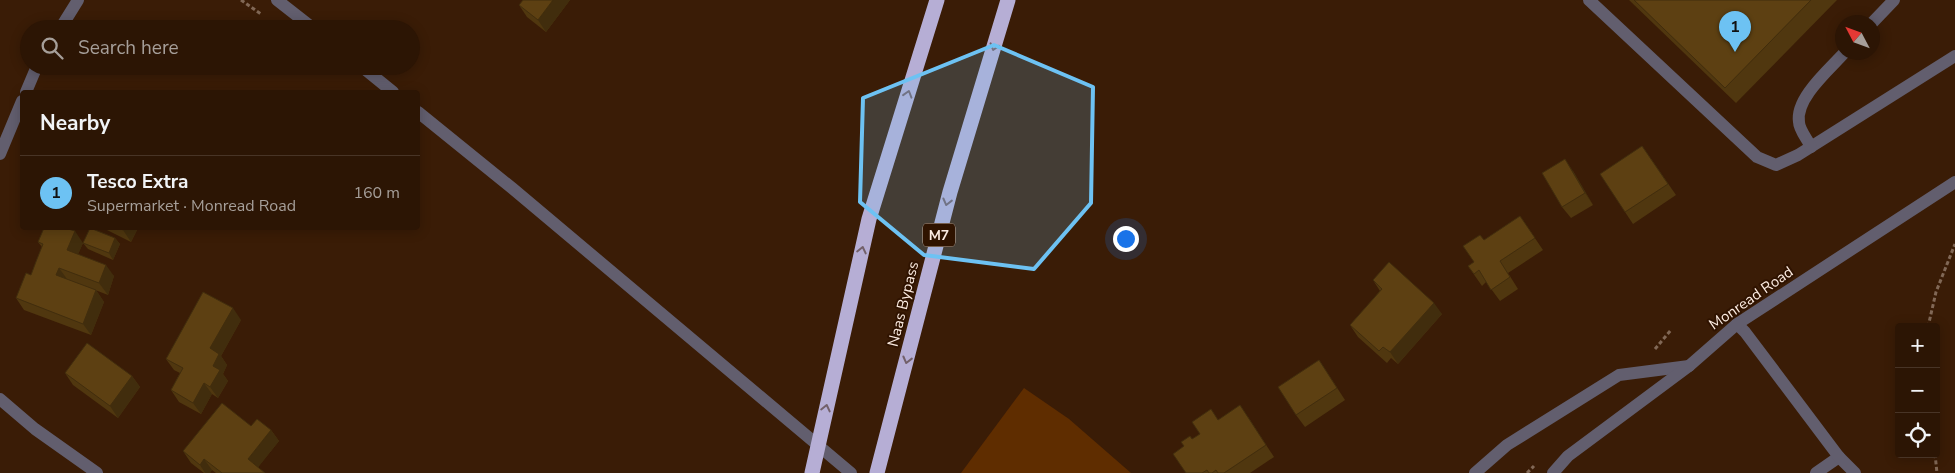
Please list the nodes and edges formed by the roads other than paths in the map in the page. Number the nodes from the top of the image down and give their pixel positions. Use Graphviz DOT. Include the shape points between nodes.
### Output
graph roads {
  1 [pos="78,0"];
  2 [pos="277,0"];
  3 [pos="937,0"];
  4 [pos="1008,0"];
  5 [pos="1589,0"];
  6 [pos="1894,0"];
  7 [pos="1880,15"];
  8 [pos="66,20"];
  9 [pos="303,20"];
  10 [pos="1955,56"];
  11 [pos="1838,60"];
  12 [pos="34,75"];
  13 [pos="372,75"];
  14 [pos="27,90"];
  15 [pos="391,90"];
  16 [pos="20,106"];
  17 [pos="420,114"];
  18 [pos="1812,147"];
  19 [pos="0,154"];
  20 [pos="1955,182"];
  21 [pos="1737,324"];
  22 [pos="1690,366"];
  23 [pos="0,399"];
  24 [pos="1839,457"];
  25 [pos="97,473"];
  26 [pos="812,473"];
  27 [pos="851,473"];
  28 [pos="877,473"];
  29 [pos="1475,473"];
  30 [pos="1553,473"];
  31 [pos="1816,473"];
  32 [pos="1855,473"];
  1 -- 8 [label="street"];
  2 -- 9 [label="street"];
  26 -- 3 [label="highway, one-way" via="869,219"];
  4 -- 28 [label="highway, Naas Bypass / M7, one-way" via="950,192"];
  5 -- 18 [label="street" via="1757,157 1776,165"];
  6 -- 7 [label="street"];
  10 -- 18 [label="street"];
  11 -- 18 [label="street" via="1800,107 1798,123"];
  12 -- 14 [label="street"];
  13 -- 15 [label="street"];
  16 -- 19 [label="street"];
  17 -- 27 [label="street"];
  20 -- 21 [label="street, Monread Road"];
  21 -- 22 [label="street, Monread Road"];
  21 -- 24 [label="street"];
  22 -- 29 [label="street" via="1618,375 1507,445"];
  22 -- 30 [label="street, Monread Road" via="1568,456"];
  23 -- 25 [label="street"];
  24 -- 31 [label="street"];
  24 -- 32 [label="street"];
}
